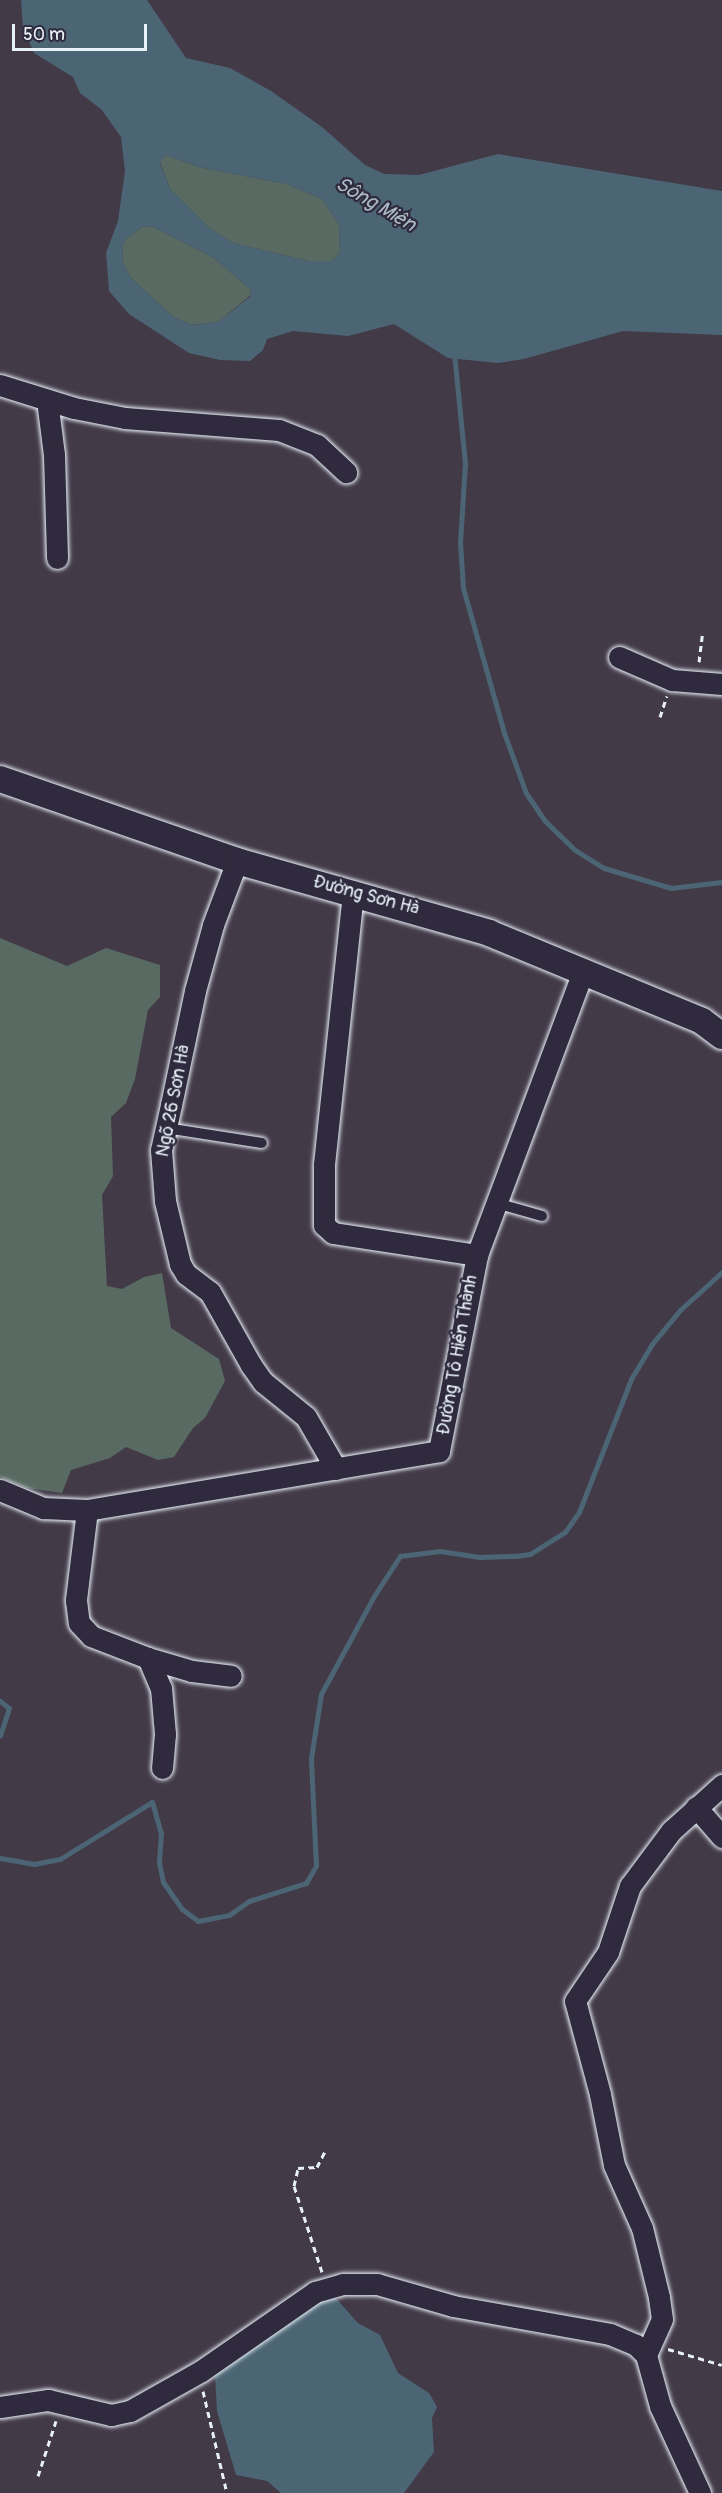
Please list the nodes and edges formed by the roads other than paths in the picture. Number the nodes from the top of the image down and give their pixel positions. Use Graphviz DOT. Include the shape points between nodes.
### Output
graph roads {
  1 [pos="0,386"];
  2 [pos="47,400"];
  3 [pos="346,472"];
  4 [pos="57,558"];
  5 [pos="618,657"];
  6 [pos="722,684"];
  7 [pos="0,779"];
  8 [pos="237,861"];
  9 [pos="353,893"];
  10 [pos="582,974"];
  11 [pos="722,1036"];
  12 [pos="166,1128"];
  13 [pos="262,1143"];
  14 [pos="496,1203"];
  15 [pos="542,1216"];
  16 [pos="477,1255"];
  17 [pos="336,1469"];
  18 [pos="0,1490"];
  19 [pos="87,1510"];
  20 [pos="148,1658"];
  21 [pos="231,1676"];
  22 [pos="162,1768"];
  23 [pos="722,1785"];
  24 [pos="696,1807"];
  25 [pos="722,1837"];
  26 [pos="649,2350"];
  27 [pos="0,2407"];
  28 [pos="700,2493"];
  1 -- 2 [label="street"];
  2 -- 3 [label="street" via="148,421 279,430 316,446"];
  2 -- 4 [label="street" via="54,447"];
  5 -- 6 [label="street" via="659,676"];
  7 -- 8 [label="street, Đường Sơn Hà"];
  8 -- 9 [label="street, Đường Sơn Hà"];
  8 -- 12 [label="street, Ngõ 26 Sơn Hà" via="213,925 195,991"];
  9 -- 10 [label="street, Đường Sơn Hà" via="489,933"];
  9 -- 16 [label="street" via="325,1153 324,1225 333,1233"];
  10 -- 11 [label="street, Đường Sơn Hà" via="702,1021"];
  10 -- 14 [label="street, Đường Tô Hiến Thành"];
  12 -- 13 [label="lane"];
  12 -- 17 [label="street, Ngõ 26 Sơn Hà" via="162,1181 180,1264 210,1292 263,1382 306,1417"];
  14 -- 15 [label="lane"];
  14 -- 16 [label="street, Đường Tô Hiến Thành"];
  16 -- 17 [label="street, Đường Tô Hiến Thành" via="439,1451"];
  17 -- 19 [label="street, Đường Tô Hiến Thành"];
  18 -- 19 [label="street, Đường Tô Hiến Thành" via="43,1508"];
  19 -- 20 [label="street" via="76,1600 79,1623 92,1636"];
  20 -- 21 [label="street" via="192,1671"];
  20 -- 22 [label="street" via="161,1688 165,1734"];
  23 -- 24 [label="street"];
  24 -- 25 [label="street"];
  24 -- 26 [label="street" via="671,1831 630,1886 608,1952 575,2001 614,2165 642,2228 659,2297 662,2319"];
  26 -- 27 [label="street" via="610,2334 453,2306 388,2286 357,2283 328,2288 300,2301 201,2371 120,2414 35,2400"];
  26 -- 28 [label="street" via="660,2406"];
}
